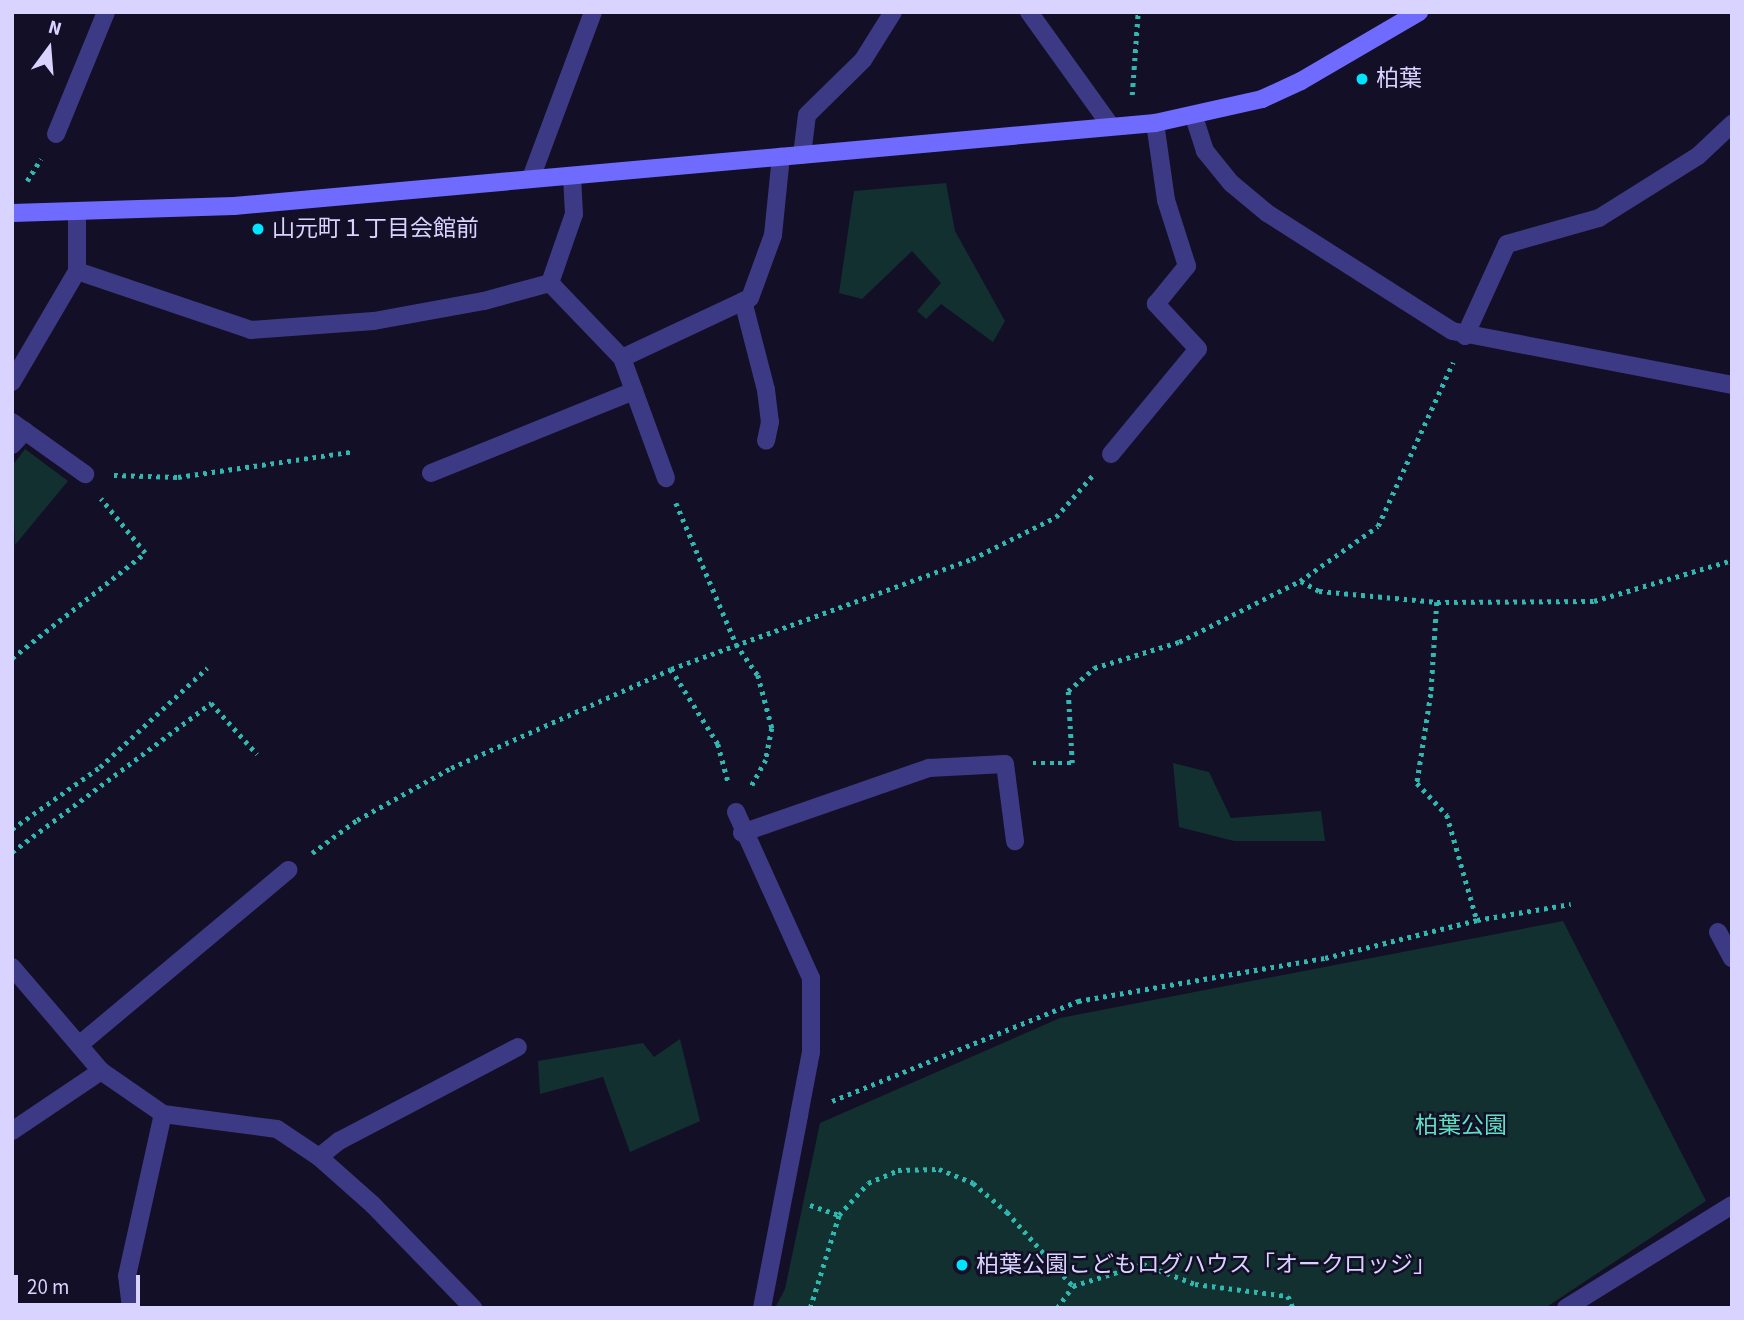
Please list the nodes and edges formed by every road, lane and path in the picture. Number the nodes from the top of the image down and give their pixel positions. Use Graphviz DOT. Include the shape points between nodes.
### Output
graph roads {
  1 [pos="106,12"];
  2 [pos="593,12"];
  3 [pos="893,12"];
  4 [pos="1029,12"];
  5 [pos="1138,12"];
  6 [pos="1419,12"];
  7 [pos="1194,117"];
  8 [pos="1155,123"];
  9 [pos="1732,124"];
  10 [pos="1132,125"];
  11 [pos="1111,126"];
  12 [pos="56,134"];
  13 [pos="802,155"];
  14 [pos="781,156"];
  15 [pos="572,176"];
  16 [pos="531,178"];
  17 [pos="77,212"];
  18 [pos="19,213"];
  19 [pos="77,271"];
  20 [pos="550,283"];
  21 [pos="743,301"];
  22 [pos="1465,336"];
  23 [pos="622,358"];
  24 [pos="12,382"];
  25 [pos="1731,383"];
  26 [pos="634,391"];
  27 [pos="19,426"];
  28 [pos="766,442"];
  29 [pos="12,445"];
  30 [pos="349,452"];
  31 [pos="1111,454"];
  32 [pos="430,473"];
  33 [pos="85,474"];
  34 [pos="666,478"];
  35 [pos="1732,560"];
  36 [pos="1300,581"];
  37 [pos="1437,602"];
  38 [pos="736,643"];
  39 [pos="12,658"];
  40 [pos="207,668"];
  41 [pos="671,668"];
  42 [pos="257,754"];
  43 [pos="1005,764"];
  44 [pos="736,812"];
  45 [pos="12,829"];
  46 [pos="742,833"];
  47 [pos="1015,841"];
  48 [pos="12,852"];
  49 [pos="288,870"];
  50 [pos="1571,904"];
  51 [pos="1477,920"];
  52 [pos="1718,932"];
  53 [pos="1732,958"];
  54 [pos="12,967"];
  55 [pos="79,1045"];
  56 [pos="518,1047"];
  57 [pos="101,1071"];
  58 [pos="163,1114"];
  59 [pos="799,1115"];
  60 [pos="12,1131"];
  61 [pos="320,1157"];
  62 [pos="1732,1205"];
  63 [pos="1073,1286"];
  64 [pos="131,1308"];
  65 [pos="473,1308"];
  66 [pos="762,1308"];
  67 [pos="810,1308"];
  68 [pos="1057,1308"];
  69 [pos="1293,1308"];
  70 [pos="1566,1308"];
  1 -- 12 [label="street"];
  2 -- 16 [label="street"];
  3 -- 13 [label="street" via="863,60 807,115"];
  4 -- 11 [label="street"];
  5 -- 10 [label="path"];
  6 -- 7 [label="street" via="1301,81 1262,99"];
  7 -- 8 [label="street"];
  7 -- 22 [label="street" via="1205,151 1231,183 1267,213"];
  8 -- 10 [label="street"];
  8 -- 31 [label="street" via="1166,200 1187,266 1156,304 1198,349"];
  9 -- 22 [label="street" via="1698,156 1599,218 1507,244"];
  10 -- 11 [label="street"];
  11 -- 13 [label="street"];
  12 -- 18 [label="path" via="24,186"];
  13 -- 14 [label="street"];
  14 -- 15 [label="street"];
  14 -- 21 [label="street" via="774,235 750,298"];
  15 -- 16 [label="street"];
  15 -- 20 [label="street" via="574,214"];
  16 -- 17 [label="street" via="234,206"];
  17 -- 18 [label="street"];
  17 -- 19 [label="street"];
  19 -- 20 [label="street" via="251,330 374,321 484,301"];
  19 -- 24 [label="street"];
  20 -- 23 [label="street"];
  21 -- 23 [label="street"];
  21 -- 28 [label="street" via="766,390 770,422"];
  22 -- 25 [label="street"];
  22 -- 36 [label="path" via="1378,526"];
  23 -- 26 [label="street"];
  26 -- 32 [label="street"];
  26 -- 34 [label="street"];
  27 -- 29 [label="street"];
  27 -- 33 [label="street"];
  30 -- 33 [label="path" via="178,477"];
  31 -- 38 [label="path" via="1056,517 972,559"];
  33 -- 39 [label="path" via="113,518 145,553"];
  34 -- 38 [label="path"];
  35 -- 37 [label="path" via="1594,601"];
  36 -- 37 [label="path" via="1319,591"];
  36 -- 43 [label="path" via="1179,642 1094,668 1068,691 1072,763"];
  37 -- 51 [label="path" via="1431,694 1417,783 1447,815"];
  38 -- 41 [label="path"];
  38 -- 44 [label="path" via="758,676 772,728 766,760"];
  40 -- 45 [label="path" via="100,767"];
  41 -- 44 [label="path" via="718,744"];
  41 -- 49 [label="path" via="451,768 357,820"];
  42 -- 48 [label="path" via="211,703"];
  43 -- 46 [label="street" via="929,768"];
  43 -- 47 [label="street"];
  44 -- 46 [label="street"];
  46 -- 59 [label="street" via="811,978 811,1052"];
  49 -- 55 [label="street"];
  50 -- 51 [label="path"];
  51 -- 59 [label="path" via="1325,958 1078,1001"];
  52 -- 53 [label="street"];
  54 -- 55 [label="street"];
  55 -- 57 [label="street"];
  56 -- 61 [label="street" via="339,1141"];
  57 -- 58 [label="street"];
  57 -- 60 [label="street"];
  58 -- 61 [label="street" via="277,1129"];
  58 -- 64 [label="street" via="127,1276"];
  59 -- 66 [label="street"];
  61 -- 65 [label="street"];
  62 -- 70 [label="street"];
  63 -- 67 [label="path" via="1007,1212 973,1183 939,1169 898,1170 867,1183 839,1214"];
  63 -- 68 [label="path"];
  63 -- 69 [label="path" via="1143,1264 1195,1284 1288,1296"];
}
